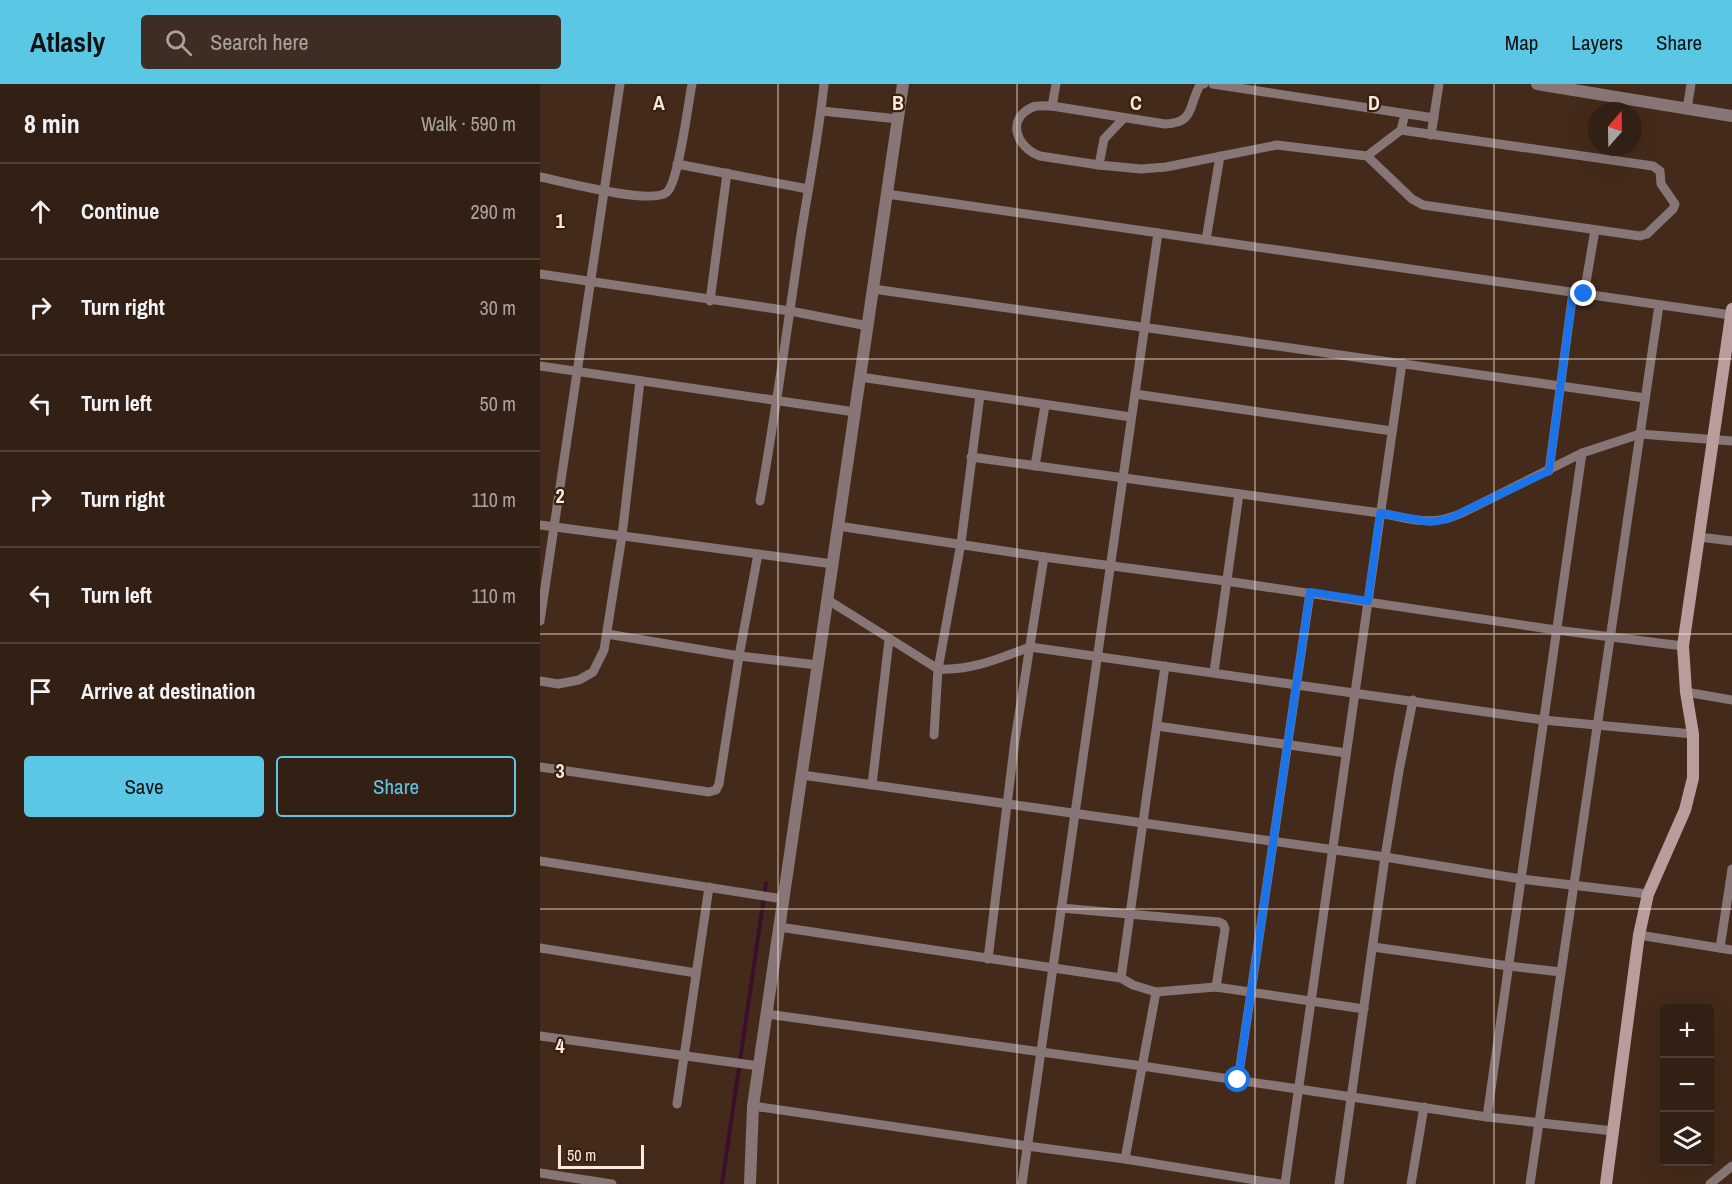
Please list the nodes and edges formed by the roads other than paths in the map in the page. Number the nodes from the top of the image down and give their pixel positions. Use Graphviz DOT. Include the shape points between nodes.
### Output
graph roads {
  1 [pos="620,84"];
  2 [pos="692,84"];
  3 [pos="824,84"];
  4 [pos="903,84"];
  5 [pos="1056,84"];
  6 [pos="1204,84"];
  7 [pos="1213,84"];
  8 [pos="1439,84"];
  9 [pos="1537,84"];
  10 [pos="1542,84"];
  11 [pos="1691,84"];
  12 [pos="1052,106"];
  13 [pos="1687,109"];
  14 [pos="822,111"];
  15 [pos="1405,114"];
  16 [pos="1732,116"];
  17 [pos="1124,118"];
  18 [pos="1434,118"];
  19 [pos="898,119"];
  20 [pos="1401,130"];
  21 [pos="1431,135"];
  22 [pos="1220,156"];
  23 [pos="1367,156"];
  24 [pos="677,164"];
  25 [pos="1099,165"];
  26 [pos="727,173"];
  27 [pos="540,177"];
  28 [pos="808,189"];
  29 [pos="605,192"];
  30 [pos="887,194"];
  31 [pos="1595,230"];
  32 [pos="1158,233"];
  33 [pos="1206,240"];
  34 [pos="540,274"];
  35 [pos="591,282"];
  36 [pos="873,289"];
  37 [pos="1573,292"];
  38 [pos="1584,294"];
  39 [pos="710,301"];
  40 [pos="1659,305"];
  41 [pos="790,311"];
  42 [pos="1732,312"];
  43 [pos="868,326"];
  44 [pos="1144,327"];
  45 [pos="1402,363"];
  46 [pos="1728,364"];
  47 [pos="540,366"];
  48 [pos="577,371"];
  49 [pos="860,377"];
  50 [pos="640,381"];
  51 [pos="1560,386"];
  52 [pos="980,394"];
  53 [pos="1135,394"];
  54 [pos="1645,398"];
  55 [pos="776,400"];
  56 [pos="1045,405"];
  57 [pos="855,412"];
  58 [pos="1131,417"];
  59 [pos="1392,431"];
  60 [pos="1640,434"];
  61 [pos="1714,438"];
  62 [pos="1732,441"];
  63 [pos="1582,453"];
  64 [pos="971,457"];
  65 [pos="1035,466"];
  66 [pos="1549,471"];
  67 [pos="1123,478"];
  68 [pos="1239,494"];
  69 [pos="760,501"];
  70 [pos="1380,513"];
  71 [pos="540,525"];
  72 [pos="554,526"];
  73 [pos="838,526"];
  74 [pos="622,536"];
  75 [pos="1699,537"];
  76 [pos="1732,541"];
  77 [pos="961,543"];
  78 [pos="758,554"];
  79 [pos="1044,557"];
  80 [pos="833,564"];
  81 [pos="1110,564"];
  82 [pos="1226,580"];
  83 [pos="1310,592"];
  84 [pos="828,600"];
  85 [pos="1368,601"];
  86 [pos="540,621"];
  87 [pos="1556,630"];
  88 [pos="607,634"];
  89 [pos="1610,636"];
  90 [pos="889,640"];
  91 [pos="1683,646"];
  92 [pos="1030,647"];
  93 [pos="739,656"];
  94 [pos="1097,657"];
  95 [pos="818,665"];
  96 [pos="1165,666"];
  97 [pos="939,669"];
  98 [pos="1214,672"];
  99 [pos="540,681"];
  100 [pos="1297,684"];
  101 [pos="1355,692"];
  102 [pos="1686,692"];
  103 [pos="1413,700"];
  104 [pos="1732,700"];
  105 [pos="1543,720"];
  106 [pos="1157,726"];
  107 [pos="1597,726"];
  108 [pos="1693,734"];
  109 [pos="934,735"];
  110 [pos="1288,744"];
  111 [pos="1346,753"];
  112 [pos="540,767"];
  113 [pos="802,775"];
  114 [pos="872,785"];
  115 [pos="1007,804"];
  116 [pos="1075,814"];
  117 [pos="1143,824"];
  118 [pos="1273,842"];
  119 [pos="1332,851"];
  120 [pos="1385,857"];
  121 [pos="540,861"];
  122 [pos="1732,869"];
  123 [pos="1521,879"];
  124 [pos="1574,885"];
  125 [pos="709,887"];
  126 [pos="1648,894"];
  127 [pos="783,899"];
  128 [pos="1061,908"];
  129 [pos="1130,913"];
  130 [pos="779,927"];
  131 [pos="1639,935"];
  132 [pos="1373,947"];
  133 [pos="540,948"];
  134 [pos="1720,948"];
  135 [pos="1732,950"];
  136 [pos="988,959"];
  137 [pos="1509,966"];
  138 [pos="1053,968"];
  139 [pos="1561,972"];
  140 [pos="696,973"];
  141 [pos="1121,978"];
  142 [pos="1216,987"];
  143 [pos="1251,991"];
  144 [pos="1156,992"];
  145 [pos="1311,1001"];
  146 [pos="1364,1009"];
  147 [pos="766,1014"];
  148 [pos="540,1036"];
  149 [pos="1041,1052"];
  150 [pos="684,1056"];
  151 [pos="759,1066"];
  152 [pos="1143,1066"];
  153 [pos="1238,1080"];
  154 [pos="1298,1089"];
  155 [pos="1350,1097"];
  156 [pos="677,1104"];
  157 [pos="753,1106"];
  158 [pos="1424,1107"];
  159 [pos="1487,1117"];
  160 [pos="1539,1122"];
  161 [pos="1613,1131"];
  162 [pos="1027,1146"];
  163 [pos="1125,1159"];
  164 [pos="1732,1166"];
  165 [pos="540,1173"];
  166 [pos="577,1181"];
  167 [pos="612,1184"];
  168 [pos="750,1184"];
  169 [pos="1022,1184"];
  170 [pos="1282,1184"];
  171 [pos="1338,1184"];
  172 [pos="1412,1184"];
  173 [pos="1530,1184"];
  174 [pos="1605,1184"];
  175 [pos="1710,1184"];
  1 -- 29 [label="street"];
  2 -- 24 [label="street"];
  3 -- 14 [label="street"];
  4 -- 19 [label="street"];
  5 -- 12 [label="street"];
  6 -- 17 [label="street" via="1195,93 1191,111 1178,123"];
  7 -- 15 [label="street"];
  8 -- 18 [label="street"];
  9 -- 10 [label="street"];
  10 -- 13 [label="street"];
  11 -- 13 [label="street"];
  12 -- 17 [label="street"];
  12 -- 25 [label="street" via="1035,106 1019,118 1017,136 1024,147 1040,156"];
  13 -- 16 [label="street"];
  14 -- 19 [label="street"];
  14 -- 28 [label="street"];
  15 -- 18 [label="street"];
  15 -- 20 [label="street"];
  17 -- 25 [label="street" via="1104,139"];
  18 -- 21 [label="street"];
  19 -- 30 [label="street"];
  20 -- 21 [label="street"];
  20 -- 23 [label="street"];
  21 -- 31 [label="street" via="1658,168 1661,184 1673,200 1673,209 1643,236"];
  22 -- 23 [label="street" via="1277,145"];
  22 -- 25 [label="street" via="1153,169"];
  22 -- 33 [label="street"];
  23 -- 31 [label="street" via="1423,205"];
  24 -- 26 [label="street"];
  24 -- 29 [label="street" via="666,193 655,197"];
  26 -- 28 [label="street"];
  26 -- 39 [label="street"];
  27 -- 29 [label="street"];
  28 -- 41 [label="street"];
  29 -- 35 [label="street"];
  30 -- 32 [label="street"];
  30 -- 36 [label="street"];
  31 -- 38 [label="street"];
  32 -- 33 [label="street"];
  32 -- 44 [label="street"];
  33 -- 37 [label="street"];
  34 -- 35 [label="street"];
  35 -- 39 [label="street"];
  35 -- 48 [label="street"];
  36 -- 43 [label="street"];
  36 -- 44 [label="street"];
  37 -- 38 [label="street"];
  37 -- 51 [label="street"];
  38 -- 40 [label="street"];
  39 -- 41 [label="street"];
  40 -- 42 [label="street"];
  40 -- 54 [label="street"];
  41 -- 43 [label="street"];
  41 -- 55 [label="street"];
  42 -- 46 [label="main road"];
  43 -- 49 [label="street"];
  44 -- 45 [label="street"];
  44 -- 53 [label="street"];
  45 -- 51 [label="street"];
  45 -- 59 [label="street"];
  46 -- 61 [label="main road"];
  47 -- 48 [label="street"];
  48 -- 50 [label="street"];
  48 -- 72 [label="street"];
  49 -- 52 [label="street"];
  49 -- 57 [label="street"];
  50 -- 55 [label="street"];
  50 -- 74 [label="street"];
  51 -- 54 [label="street"];
  51 -- 66 [label="street"];
  52 -- 56 [label="street"];
  52 -- 64 [label="street"];
  53 -- 58 [label="street"];
  53 -- 59 [label="street"];
  54 -- 60 [label="street"];
  55 -- 57 [label="street"];
  55 -- 69 [label="street"];
  56 -- 58 [label="street"];
  56 -- 65 [label="street"];
  57 -- 73 [label="street"];
  58 -- 67 [label="street"];
  59 -- 70 [label="street"];
  60 -- 61 [label="street"];
  60 -- 63 [label="street"];
  60 -- 89 [label="street"];
  61 -- 62 [label="street"];
  61 -- 75 [label="main road"];
  63 -- 66 [label="street"];
  63 -- 87 [label="street"];
  64 -- 65 [label="street"];
  64 -- 77 [label="street"];
  65 -- 67 [label="street"];
  66 -- 70 [label="street" via="1448,519 1430,522"];
  67 -- 68 [label="street"];
  67 -- 81 [label="street"];
  68 -- 70 [label="street"];
  68 -- 82 [label="street"];
  70 -- 85 [label="street"];
  71 -- 72 [label="street"];
  72 -- 74 [label="street"];
  72 -- 86 [label="street"];
  73 -- 77 [label="street"];
  73 -- 80 [label="street"];
  74 -- 78 [label="street"];
  74 -- 88 [label="street"];
  75 -- 76 [label="street"];
  75 -- 91 [label="main road"];
  77 -- 79 [label="street"];
  77 -- 97 [label="street"];
  78 -- 80 [label="street"];
  78 -- 93 [label="street"];
  79 -- 81 [label="street"];
  79 -- 92 [label="street"];
  80 -- 84 [label="street"];
  81 -- 82 [label="street"];
  81 -- 94 [label="street"];
  82 -- 83 [label="street"];
  82 -- 98 [label="street"];
  83 -- 85 [label="street"];
  83 -- 100 [label="street"];
  84 -- 90 [label="street"];
  84 -- 95 [label="street"];
  85 -- 87 [label="street"];
  85 -- 101 [label="street"];
  87 -- 89 [label="street"];
  87 -- 105 [label="street"];
  88 -- 93 [label="street"];
  88 -- 99 [label="street" via="593,672 579,680 558,684"];
  89 -- 91 [label="street"];
  89 -- 107 [label="street"];
  90 -- 97 [label="street"];
  90 -- 114 [label="street"];
  91 -- 102 [label="main road"];
  92 -- 94 [label="street"];
  92 -- 97 [label="street" via="976,666"];
  92 -- 115 [label="street"];
  93 -- 95 [label="street"];
  93 -- 112 [label="street" via="716,790"];
  94 -- 96 [label="street"];
  94 -- 116 [label="street"];
  95 -- 113 [label="street"];
  96 -- 98 [label="street"];
  96 -- 106 [label="street"];
  97 -- 109 [label="street"];
  98 -- 100 [label="street"];
  100 -- 101 [label="street"];
  100 -- 110 [label="street"];
  101 -- 103 [label="street"];
  101 -- 111 [label="street"];
  102 -- 104 [label="street"];
  102 -- 108 [label="main road"];
  103 -- 105 [label="street"];
  103 -- 120 [label="street"];
  105 -- 107 [label="street"];
  105 -- 123 [label="street"];
  106 -- 110 [label="street"];
  106 -- 117 [label="street"];
  107 -- 108 [label="street"];
  107 -- 124 [label="street"];
  108 -- 126 [label="main road" via="1694,778 1685,810"];
  110 -- 111 [label="street"];
  110 -- 118 [label="street"];
  111 -- 119 [label="street"];
  113 -- 114 [label="street"];
  113 -- 127 [label="street"];
  114 -- 115 [label="street"];
  115 -- 116 [label="street"];
  115 -- 136 [label="street"];
  116 -- 117 [label="street"];
  116 -- 128 [label="street"];
  117 -- 118 [label="street"];
  117 -- 129 [label="street"];
  118 -- 119 [label="street"];
  118 -- 143 [label="street"];
  119 -- 120 [label="street"];
  119 -- 145 [label="street"];
  120 -- 123 [label="street"];
  120 -- 132 [label="street"];
  121 -- 125 [label="street"];
  122 -- 134 [label="street"];
  123 -- 124 [label="street"];
  123 -- 137 [label="street"];
  124 -- 126 [label="street"];
  124 -- 139 [label="street"];
  125 -- 127 [label="street"];
  125 -- 140 [label="street"];
  126 -- 131 [label="main road"];
  127 -- 130 [label="street"];
  128 -- 129 [label="street"];
  128 -- 138 [label="street"];
  129 -- 141 [label="street"];
  129 -- 142 [label="street" via="1223,924"];
  130 -- 136 [label="street"];
  130 -- 147 [label="street"];
  131 -- 134 [label="street"];
  131 -- 161 [label="main road"];
  132 -- 137 [label="street"];
  132 -- 146 [label="street"];
  133 -- 140 [label="street"];
  134 -- 135 [label="street"];
  136 -- 138 [label="street"];
  137 -- 139 [label="street"];
  137 -- 159 [label="street"];
  138 -- 141 [label="street"];
  138 -- 149 [label="street"];
  139 -- 160 [label="street"];
  140 -- 150 [label="street"];
  141 -- 144 [label="street"];
  142 -- 143 [label="street"];
  142 -- 144 [label="street"];
  143 -- 145 [label="street"];
  143 -- 153 [label="street"];
  144 -- 152 [label="street"];
  145 -- 146 [label="street"];
  145 -- 154 [label="street"];
  146 -- 155 [label="street"];
  147 -- 149 [label="street"];
  147 -- 151 [label="street"];
  148 -- 150 [label="street"];
  149 -- 152 [label="street"];
  149 -- 162 [label="street"];
  150 -- 151 [label="street"];
  150 -- 156 [label="street"];
  151 -- 157 [label="street"];
  152 -- 153 [label="street"];
  152 -- 163 [label="street"];
  153 -- 154 [label="street"];
  154 -- 155 [label="street"];
  154 -- 170 [label="street"];
  155 -- 158 [label="street"];
  155 -- 171 [label="street"];
  157 -- 162 [label="street"];
  157 -- 168 [label="street"];
  158 -- 159 [label="street"];
  158 -- 172 [label="street"];
  159 -- 160 [label="street"];
  160 -- 161 [label="street"];
  160 -- 173 [label="street"];
  161 -- 174 [label="main road"];
  162 -- 163 [label="street"];
  162 -- 169 [label="street"];
  163 -- 170 [label="street"];
  164 -- 175 [label="street"];
  165 -- 166 [label="street"];
  166 -- 167 [label="street"];
}
